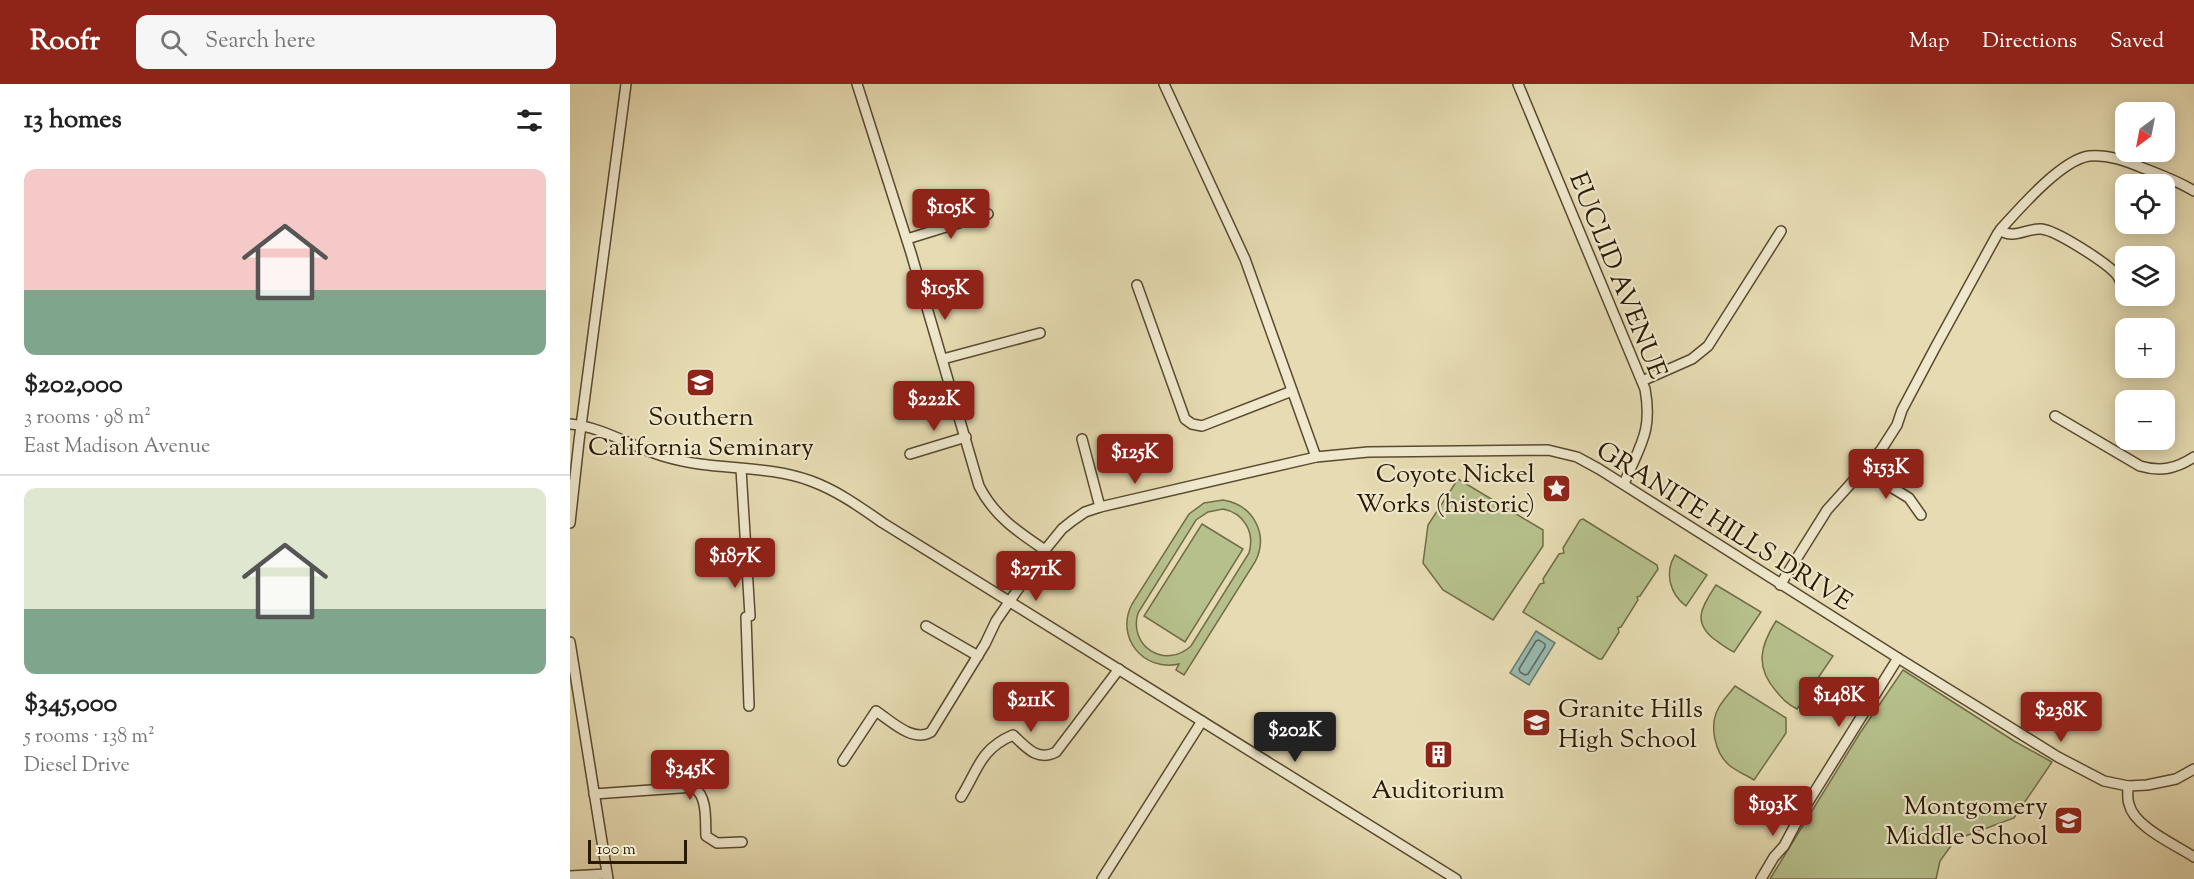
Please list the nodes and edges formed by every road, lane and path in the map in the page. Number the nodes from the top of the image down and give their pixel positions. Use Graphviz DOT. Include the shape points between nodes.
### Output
graph roads {
  1 [pos="626,84"];
  2 [pos="857,84"];
  3 [pos="1164,84"];
  4 [pos="1518,84"];
  5 [pos="2194,191"];
  6 [pos="988,214"];
  7 [pos="1781,231"];
  8 [pos="1999,231"];
  9 [pos="907,239"];
  10 [pos="2115,272"];
  11 [pos="1137,285"];
  12 [pos="1040,333"];
  13 [pos="943,359"];
  14 [pos="1642,381"];
  15 [pos="1292,391"];
  16 [pos="2055,417"];
  17 [pos="570,424"];
  18 [pos="581,426"];
  19 [pos="966,437"];
  20 [pos="1082,439"];
  21 [pos="910,454"];
  22 [pos="2194,457"];
  23 [pos="1316,458"];
  24 [pos="741,469"];
  25 [pos="1863,470"];
  26 [pos="1624,484"];
  27 [pos="1100,507"];
  28 [pos="1921,515"];
  29 [pos="570,523"];
  30 [pos="1045,550"];
  31 [pos="1780,585"];
  32 [pos="1010,601"];
  33 [pos="926,626"];
  34 [pos="570,642"];
  35 [pos="978,656"];
  36 [pos="1898,658"];
  37 [pos="1119,669"];
  38 [pos="749,706"];
  39 [pos="1202,721"];
  40 [pos="843,761"];
  41 [pos="2194,770"];
  42 [pos="2128,786"];
  43 [pos="594,794"];
  44 [pos="961,797"];
  45 [pos="742,842"];
  46 [pos="2194,856"];
  47 [pos="570,876"];
  48 [pos="608,877"];
  49 [pos="1102,879"];
  50 [pos="1456,879"];
  51 [pos="1761,879"];
  1 -- 18 [label="street"];
  2 -- 9 [label="street"];
  3 -- 15 [label="street" via="1245,259"];
  4 -- 14 [label="street, EUCLID AVENUE"];
  5 -- 8 [label="street" via="2128,162 2087,157 2067,166 2039,189"];
  6 -- 9 [label="street"];
  7 -- 14 [label="street" via="1708,346 1692,359"];
  8 -- 10 [label="street" via="2010,234 2035,229 2053,233"];
  8 -- 25 [label="street" via="1897,425"];
  9 -- 13 [label="street"];
  11 -- 15 [label="street" via="1189,423 1202,426"];
  12 -- 13 [label="street"];
  13 -- 19 [label="street"];
  14 -- 26 [label="street, EUCLID AVENUE" via="1647,406 1646,432"];
  15 -- 23 [label="street"];
  16 -- 22 [label="street" via="2152,470 2167,470"];
  17 -- 18 [label="street"];
  18 -- 24 [label="street" via="665,457"];
  18 -- 29 [label="street"];
  19 -- 21 [label="street"];
  19 -- 30 [label="street" via="979,486 987,500 1012,528"];
  20 -- 27 [label="street"];
  23 -- 26 [label="street, GRANITE HILLS DRIVE" via="1368,452 1548,450 1584,460"];
  23 -- 27 [label="street, GRANITE HILLS DRIVE"];
  24 -- 32 [label="street" via="810,480 844,496"];
  24 -- 38 [label="street" via="750,616 746,617"];
  25 -- 28 [label="street" via="1909,498"];
  25 -- 31 [label="street" via="1827,510"];
  26 -- 31 [label="street, GRANITE HILLS DRIVE"];
  27 -- 30 [label="street, GRANITE HILLS DRIVE" via="1072,521"];
  30 -- 32 [label="street, GRANITE HILLS DRIVE"];
  31 -- 36 [label="street, GRANITE HILLS DRIVE"];
  32 -- 35 [label="street, GRANITE HILLS DRIVE"];
  32 -- 37 [label="street"];
  33 -- 35 [label="street"];
  34 -- 43 [label="street"];
  35 -- 40 [label="street, GRANITE HILLS DRIVE" via="931,732 914,735 876,711"];
  36 -- 42 [label="street, GRANITE HILLS DRIVE" via="2058,757 2104,781"];
  36 -- 51 [label="street"];
  37 -- 39 [label="street"];
  37 -- 44 [label="street" via="1056,752 1036,754 1013,735 999,741 980,759"];
  39 -- 49 [label="street"];
  39 -- 50 [label="street"];
  41 -- 42 [label="street, GRANITE HILLS DRIVE" via="2157,784"];
  42 -- 46 [label="street" via="2129,804 2138,820"];
  43 -- 45 [label="street" via="694,787 704,800 706,836 717,843"];
  43 -- 48 [label="street"];
  47 -- 48 [label="street"];
}
